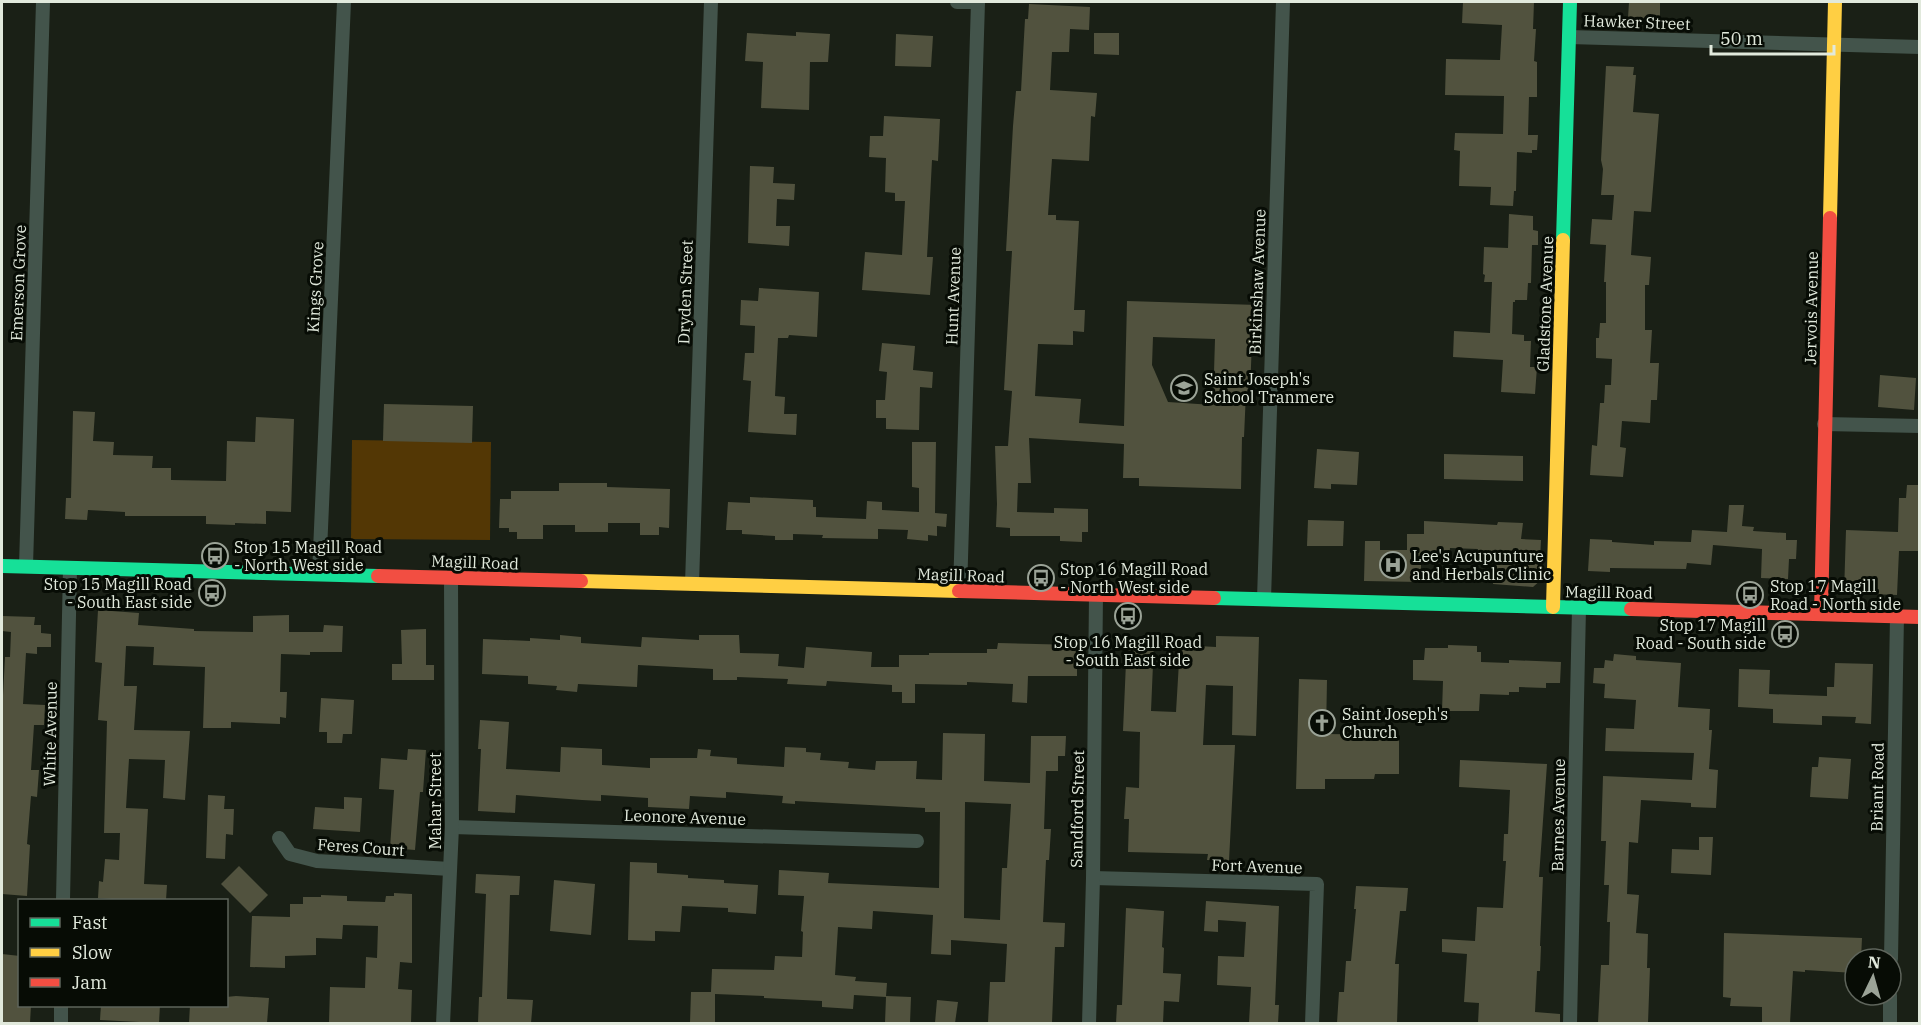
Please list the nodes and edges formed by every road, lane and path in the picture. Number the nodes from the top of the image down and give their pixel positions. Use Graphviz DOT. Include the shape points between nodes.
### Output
graph roads {
  1 [pos="43,2"];
  2 [pos="344,2"];
  3 [pos="711,2"];
  4 [pos="957,2"];
  5 [pos="978,2"];
  6 [pos="1283,2"];
  7 [pos="1570,2"];
  8 [pos="1835,2"];
  9 [pos="1569,36"];
  10 [pos="1833,45"];
  11 [pos="1920,47"];
  12 [pos="1824,424"];
  13 [pos="1920,426"];
  14 [pos="2,566"];
  15 [pos="26,566"];
  16 [pos="70,568"];
  17 [pos="319,574"];
  18 [pos="450,578"];
  19 [pos="692,584"];
  20 [pos="960,591"];
  21 [pos="1096,595"];
  22 [pos="1264,599"];
  23 [pos="1553,607"];
  24 [pos="1579,608"];
  25 [pos="1821,614"];
  26 [pos="1897,616"];
  27 [pos="1920,617"];
  28 [pos="452,827"];
  29 [pos="279,838"];
  30 [pos="917,841"];
  31 [pos="450,868"];
  32 [pos="1093,878"];
  33 [pos="63,899"];
  34 [pos="1891,947"];
  35 [pos="61,1007"];
  36 [pos="1890,1007"];
  37 [pos="60,1023"];
  38 [pos="442,1023"];
  39 [pos="1089,1023"];
  40 [pos="1312,1023"];
  41 [pos="1570,1023"];
  42 [pos="1890,1023"];
  1 -- 15 [label="street, Emerson Grove"];
  2 -- 17 [label="street, Kings Grove"];
  3 -- 19 [label="street, Dryden Street"];
  4 -- 5 [label="street"];
  5 -- 20 [label="street, Hunt Avenue"];
  6 -- 22 [label="street, Birkinshaw Avenue"];
  7 -- 9 [label="main road, Gladstone Avenue"];
  8 -- 10 [label="main road, Jervois Avenue"];
  9 -- 10 [label="street, Hawker Street"];
  9 -- 23 [label="main road, Gladstone Avenue"];
  10 -- 11 [label="street, Hawker Street"];
  10 -- 12 [label="main road, Jervois Avenue"];
  12 -- 13 [label="street"];
  12 -- 25 [label="main road, Jervois Avenue"];
  14 -- 15 [label="main road, Magill Road"];
  15 -- 16 [label="main road, Magill Road"];
  16 -- 17 [label="main road, Magill Road"];
  16 -- 33 [label="street, White Avenue"];
  17 -- 18 [label="main road, Magill Road"];
  18 -- 19 [label="main road, Magill Road"];
  18 -- 28 [label="street, Mahar Street"];
  19 -- 20 [label="main road, Magill Road"];
  20 -- 21 [label="main road, Magill Road"];
  21 -- 22 [label="main road, Magill Road"];
  21 -- 32 [label="street, Sandford Street"];
  22 -- 23 [label="main road, Magill Road"];
  23 -- 24 [label="main road, Magill Road"];
  24 -- 25 [label="main road, Magill Road"];
  24 -- 41 [label="street, Barnes Avenue"];
  25 -- 26 [label="main road, Magill Road"];
  26 -- 27 [label="main road, Magill Road"];
  26 -- 34 [label="street, Briant Road"];
  28 -- 30 [label="street, Leonore Avenue"];
  28 -- 31 [label="street, Mahar Street"];
  29 -- 31 [label="street, Feres Court" via="291,854 317,861"];
  31 -- 38 [label="street, Mahar Street"];
  32 -- 39 [label="street, Sandford Street"];
  32 -- 40 [label="street, Fort Avenue" via="1317,884"];
  35 -- 37 [label="street"];
  36 -- 42 [label="street"];
}
